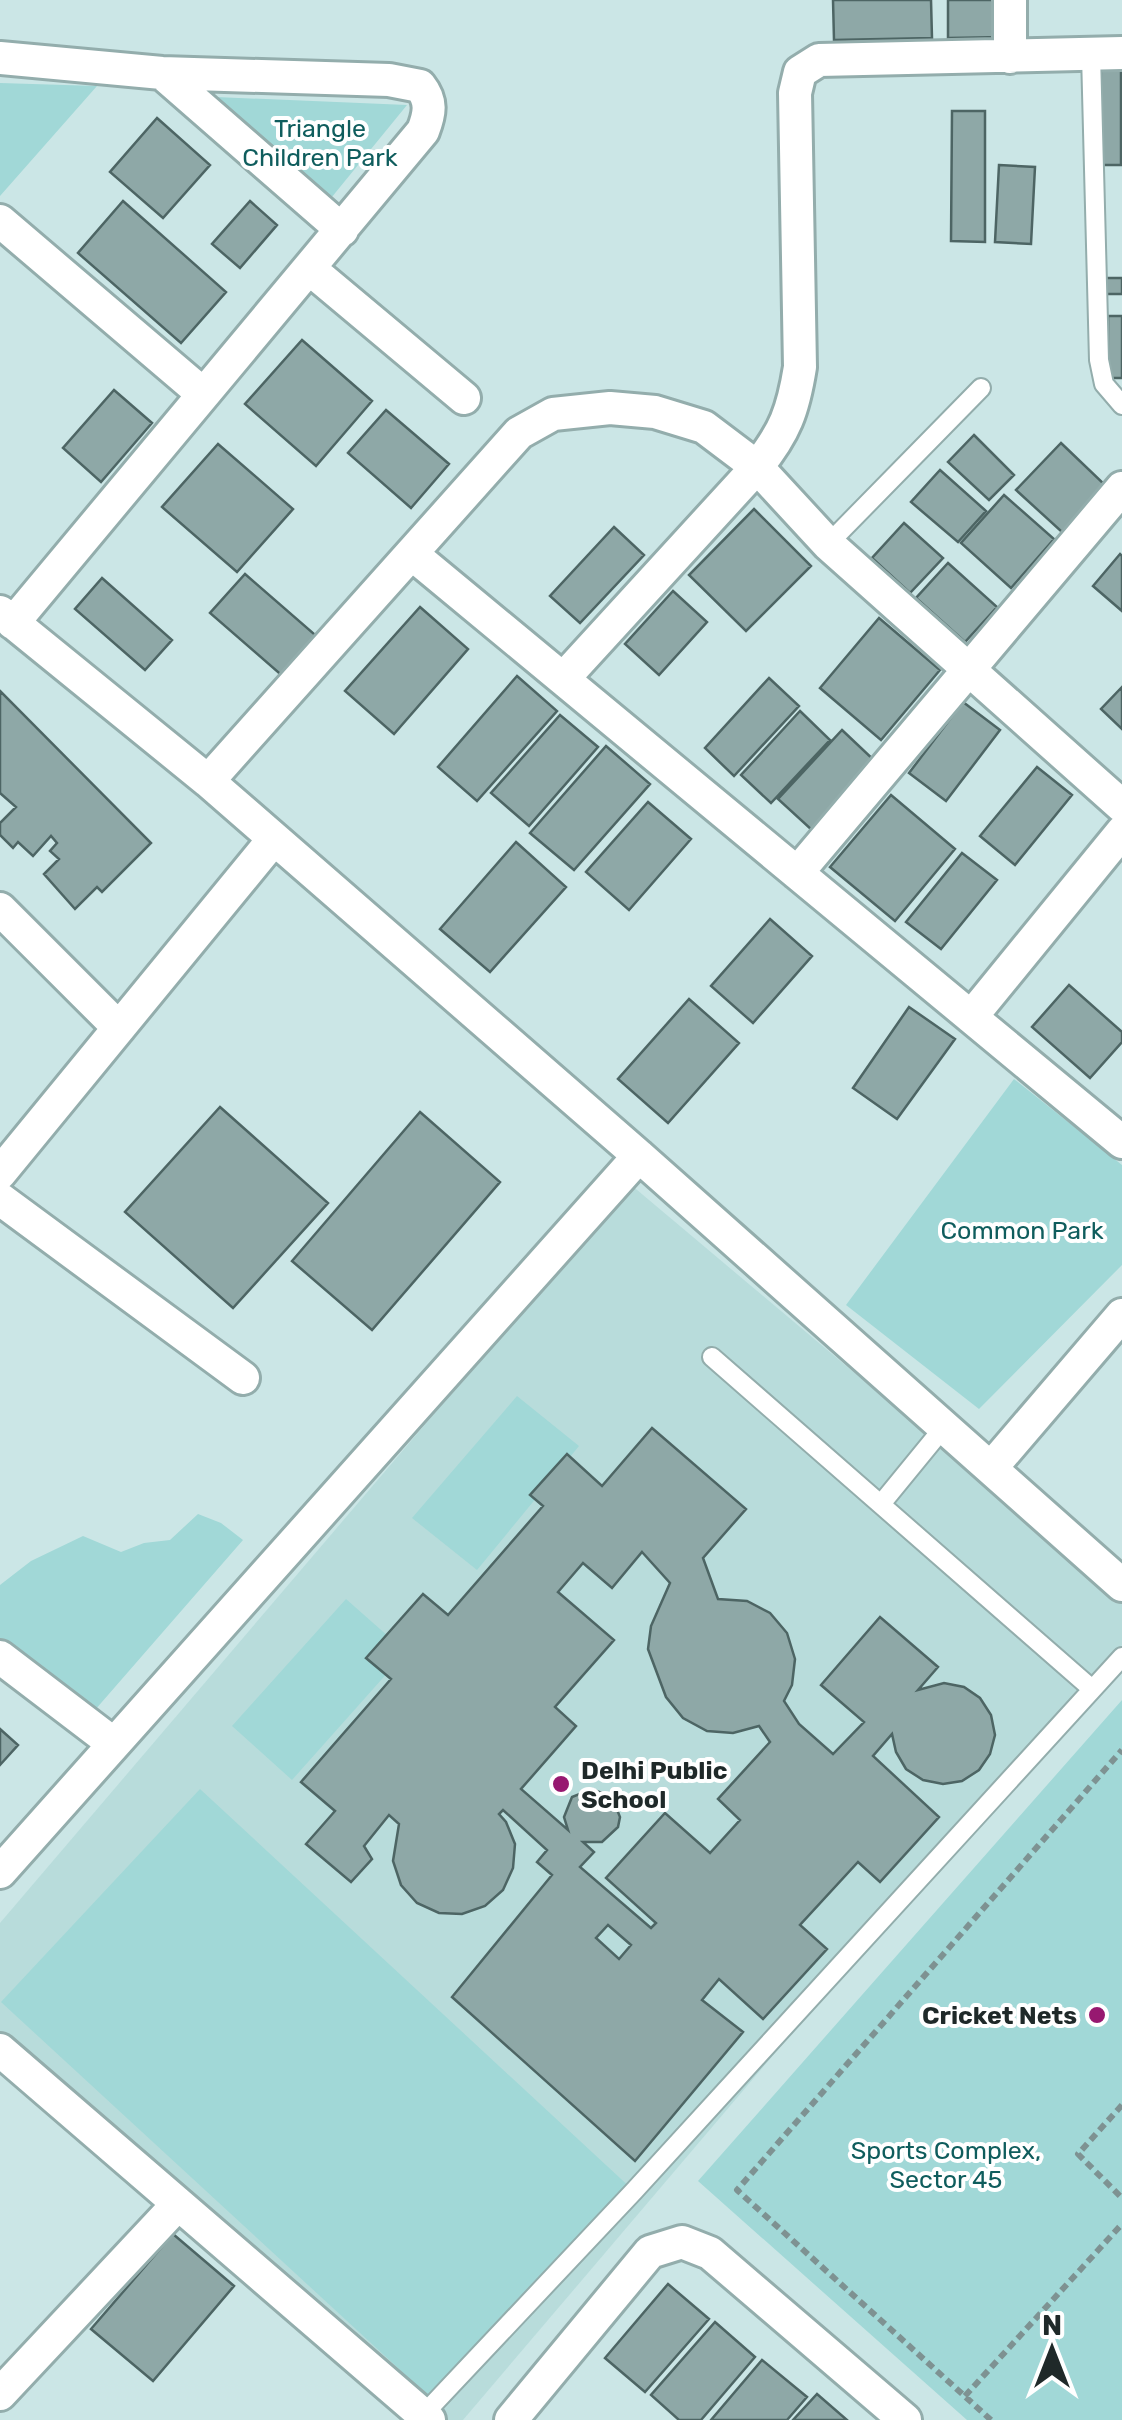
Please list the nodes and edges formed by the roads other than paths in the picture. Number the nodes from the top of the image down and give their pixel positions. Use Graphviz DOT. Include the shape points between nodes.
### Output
graph roads {
  1 [pos="1010,0"];
  2 [pos="1106,53"];
  3 [pos="1010,57"];
  4 [pos="0,58"];
  5 [pos="162,73"];
  6 [pos="0,221"];
  7 [pos="342,230"];
  8 [pos="310,269"];
  9 [pos="981,388"];
  10 [pos="203,394"];
  11 [pos="464,398"];
  12 [pos="1122,405"];
  13 [pos="757,467"];
  14 [pos="1122,488"];
  15 [pos="828,544"];
  16 [pos="412,554"];
  17 [pos="7,618"];
  18 [pos="969,670"];
  19 [pos="563,679"];
  20 [pos="208,781"];
  21 [pos="1122,806"];
  22 [pos="1122,832"];
  23 [pos="273,840"];
  24 [pos="797,873"];
  25 [pos="0,909"];
  26 [pos="971,1018"];
  27 [pos="119,1028"];
  28 [pos="1122,1142"];
  29 [pos="639,1156"];
  30 [pos="0,1173"];
  31 [pos="0,1199"];
  32 [pos="1122,1315"];
  33 [pos="712,1357"];
  34 [pos="244,1378"];
  35 [pos="944,1427"];
  36 [pos="992,1468"];
  37 [pos="882,1504"];
  38 [pos="1122,1586"];
  39 [pos="0,1657"];
  40 [pos="1122,1657"];
  41 [pos="1092,1689"];
  42 [pos="114,1744"];
  43 [pos="0,1872"];
  44 [pos="0,2050"];
  45 [pos="178,2204"];
  46 [pos="0,2394"];
  47 [pos="426,2417"];
  48 [pos="512,2420"];
  49 [pos="905,2420"];
  1 -- 3 [label="street"];
  2 -- 3 [label="street"];
  2 -- 12 [label="lane" via="1099,360 1104,384"];
  3 -- 13 [label="street" via="819,60 800,72 800,368 794,406"];
  4 -- 5 [label="street"];
  5 -- 7 [label="street"];
  5 -- 7 [label="street" via="420,86 429,98 423,131"];
  6 -- 10 [label="street"];
  7 -- 8 [label="street"];
  8 -- 10 [label="street"];
  8 -- 11 [label="street"];
  9 -- 15 [label="lane"];
  10 -- 17 [label="street"];
  13 -- 15 [label="street"];
  13 -- 16 [label="street" via="704,426 654,412 552,414 519,433"];
  13 -- 19 [label="street"];
  14 -- 18 [label="street"];
  15 -- 18 [label="street"];
  16 -- 19 [label="street"];
  16 -- 20 [label="street"];
  17 -- 20 [label="street"];
  18 -- 21 [label="street"];
  18 -- 24 [label="street"];
  19 -- 24 [label="street"];
  20 -- 23 [label="street"];
  22 -- 26 [label="street"];
  23 -- 27 [label="street"];
  23 -- 29 [label="street"];
  24 -- 26 [label="street"];
  25 -- 27 [label="street"];
  26 -- 28 [label="street"];
  27 -- 30 [label="street"];
  29 -- 35 [label="street"];
  29 -- 42 [label="street"];
  31 -- 34 [label="street"];
  32 -- 36 [label="street"];
  33 -- 37 [label="lane"];
  35 -- 36 [label="street"];
  35 -- 37 [label="lane"];
  36 -- 38 [label="street"];
  37 -- 41 [label="lane"];
  39 -- 42 [label="street"];
  40 -- 41 [label="lane"];
  41 -- 47 [label="lane"];
  42 -- 43 [label="street"];
  44 -- 45 [label="street"];
  45 -- 46 [label="street"];
  45 -- 47 [label="street"];
  48 -- 49 [label="street" via="650,2252 682,2242 710,2253"];
}
